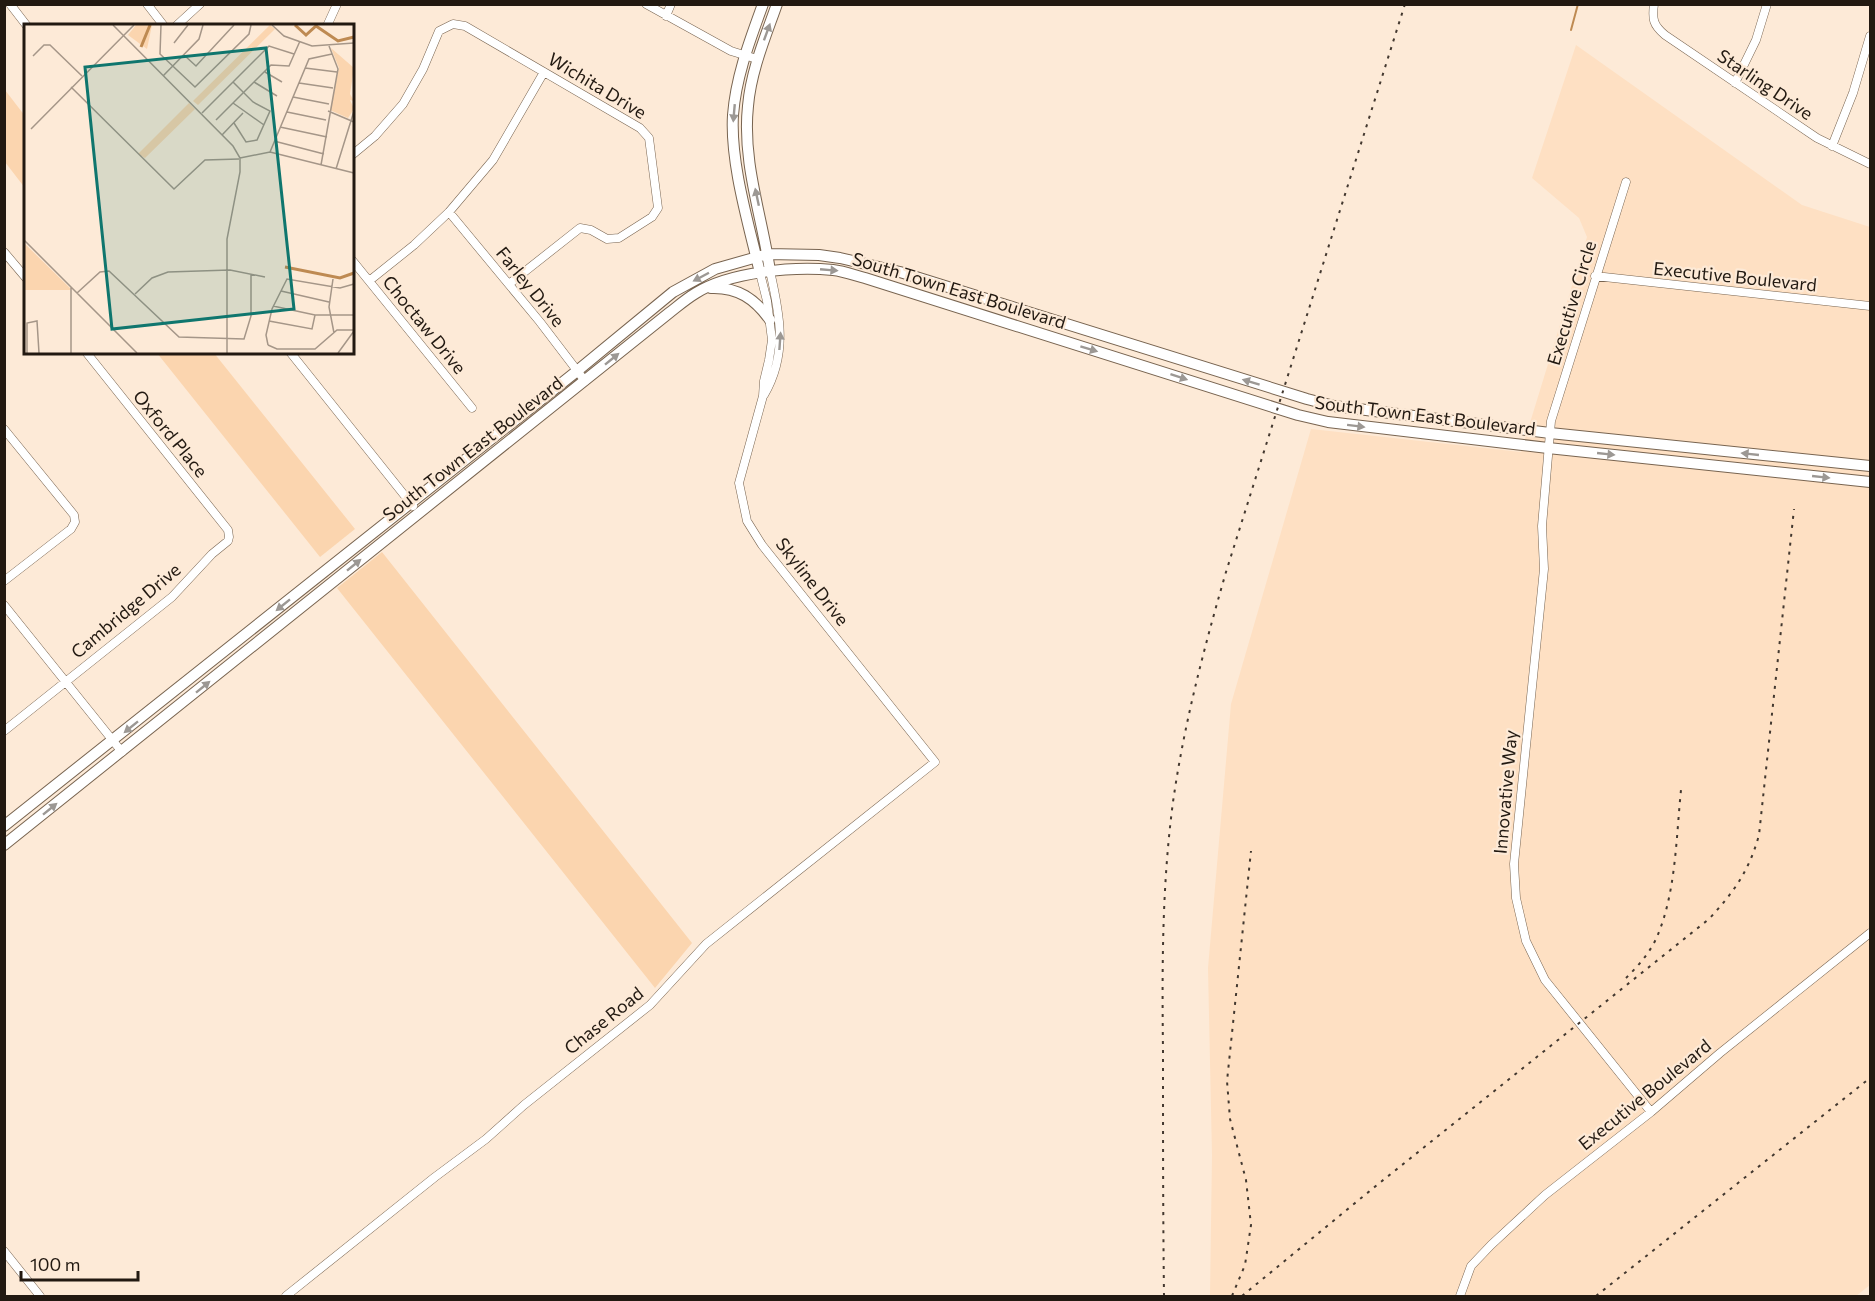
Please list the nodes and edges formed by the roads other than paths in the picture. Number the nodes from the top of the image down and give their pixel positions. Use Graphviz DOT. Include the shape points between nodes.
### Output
graph roads {
  1 [pos="10,4"];
  2 [pos="147,4"];
  3 [pos="200,4"];
  4 [pos="337,4"];
  5 [pos="646,4"];
  6 [pos="671,4"];
  7 [pos="763,4"];
  8 [pos="777,4"];
  9 [pos="1654,4"];
  10 [pos="1767,4"];
  11 [pos="666,16"];
  12 [pos="25,24"];
  13 [pos="162,24"];
  14 [pos="178,24"];
  15 [pos="328,24"];
  16 [pos="1870,36"];
  17 [pos="744,55"];
  18 [pos="757,59"];
  19 [pos="544,72"];
  20 [pos="1735,83"];
  21 [pos="1832,146"];
  22 [pos="354,153"];
  23 [pos="1870,164"];
  24 [pos="1626,182"];
  25 [pos="449,212"];
  26 [pos="4,252"];
  27 [pos="768,254"];
  28 [pos="756,257"];
  29 [pos="354,262"];
  30 [pos="765,272"];
  31 [pos="24,276"];
  32 [pos="1595,276"];
  33 [pos="369,281"];
  34 [pos="508,284"];
  35 [pos="705,289"];
  36 [pos="1870,306"];
  37 [pos="770,320"];
  38 [pos="88,354"];
  39 [pos="292,354"];
  40 [pos="577,371"];
  41 [pos="585,381"];
  42 [pos="763,396"];
  43 [pos="472,408"];
  44 [pos="1430,418"];
  45 [pos="4,429"];
  46 [pos="1550,433"];
  47 [pos="1428,435"];
  48 [pos="1548,448"];
  49 [pos="1788,458"];
  50 [pos="1870,466"];
  51 [pos="1786,473"];
  52 [pos="1870,482"];
  53 [pos="410,503"];
  54 [pos="418,513"];
  55 [pos="229,537"];
  56 [pos="4,581"];
  57 [pos="4,605"];
  58 [pos="66,681"];
  59 [pos="4,731"];
  60 [pos="113,741"];
  61 [pos="122,752"];
  62 [pos="935,762"];
  63 [pos="4,826"];
  64 [pos="4,845"];
  65 [pos="1870,933"];
  66 [pos="1650,1112"];
  67 [pos="4,1251"];
  68 [pos="40,1296"];
  69 [pos="286,1296"];
  70 [pos="1460,1296"];
  1 -- 12 [label="street"];
  2 -- 13 [label="street"];
  3 -- 14 [label="street"];
  4 -- 15 [label="street"];
  5 -- 11 [label="street"];
  6 -- 11 [label="street"];
  7 -- 17 [label="main road, Skyline Drive"];
  18 -- 8 [label="main road, Skyline Drive, one-way"];
  9 -- 20 [label="street, Starling Drive" via="1652,19 1656,28"];
  10 -- 20 [label="street" via="1756,40"];
  11 -- 17 [label="street"];
  16 -- 21 [label="street"];
  17 -- 18 [label="street"];
  17 -- 28 [label="main road, Skyline Drive, one-way" via="733,112 734,148"];
  27 -- 18 [label="main road, Skyline Drive, one-way" via="747,148 748,105"];
  19 -- 22 [label="street, Wichita Drive" via="465,26 453,24 439,32 403,104"];
  19 -- 25 [label="street" via="493,160"];
  19 -- 34 [label="street, Wichita Drive" via="640,128 649,138 658,208 652,217 619,238 608,239 580,228"];
  20 -- 21 [label="street, Starling Drive"];
  21 -- 23 [label="street, Starling Drive"];
  24 -- 32 [label="street, Executive Circle"];
  25 -- 33 [label="street"];
  25 -- 34 [label="street, Farley Drive"];
  26 -- 31 [label="street"];
  27 -- 28 [label="main road, South Town East Boulevard"];
  27 -- 30 [label="main road, Skyline Drive"];
  44 -- 27 [label="main road, South Town East Boulevard, one-way" via="1371,412 1307,399 900,272 819,255"];
  28 -- 30 [label="main road, Skyline Drive"];
  28 -- 40 [label="main road, South Town East Boulevard, one-way" via="715,269 673,292"];
  29 -- 33 [label="street, Choctaw Drive"];
  30 -- 35 [label="main road, South Town East Boulevard"];
  30 -- 37 [label="street, Skyline Drive"];
  42 -- 30 [label="street, Skyline Drive, one-way" via="772,382 781,330"];
  30 -- 47 [label="main road, South Town East Boulevard, one-way" via="835,270 1298,415 1328,423"];
  32 -- 36 [label="street, Executive Boulevard"];
  32 -- 46 [label="street, Executive Circle"];
  33 -- 43 [label="street, Choctaw Drive"];
  34 -- 40 [label="street, Farley Drive"];
  35 -- 37 [label="main road" via="726,288 745,295"];
  41 -- 35 [label="main road, South Town East Boulevard, one-way" via="696,292"];
  37 -- 42 [label="street, Skyline Drive" via="772,340"];
  38 -- 55 [label="street, Oxford Place" via="228,530"];
  39 -- 53 [label="street"];
  40 -- 41 [label="street, Farley Drive"];
  40 -- 53 [label="main road, South Town East Boulevard"];
  41 -- 54 [label="main road, South Town East Boulevard"];
  42 -- 62 [label="street, Skyline Drive" via="739,483 747,521"];
  44 -- 46 [label="main road, South Town East Boulevard"];
  44 -- 47 [label="main road"];
  45 -- 56 [label="street" via="74,515 75,522"];
  46 -- 48 [label="street, Innovative Way"];
  49 -- 46 [label="main road, South Town East Boulevard, one-way"];
  47 -- 48 [label="main road, South Town East Boulevard"];
  48 -- 51 [label="main road, South Town East Boulevard, one-way"];
  48 -- 66 [label="street, Innovative Way" via="1542,526 1544,569 1515,853 1516,898 1526,940 1545,980"];
  49 -- 50 [label="main road, South Town East Boulevard"];
  49 -- 51 [label="main road"];
  51 -- 52 [label="main road, South Town East Boulevard, one-way"];
  53 -- 54 [label="street"];
  53 -- 60 [label="main road, South Town East Boulevard, one-way"];
  61 -- 54 [label="main road, South Town East Boulevard, one-way"];
  55 -- 58 [label="street, Cambridge Drive" via="172,597"];
  57 -- 58 [label="street"];
  58 -- 59 [label="street, Cambridge Drive"];
  58 -- 60 [label="street"];
  60 -- 61 [label="street"];
  60 -- 63 [label="main road, South Town East Boulevard"];
  64 -- 61 [label="main road, South Town East Boulevard, one-way"];
  62 -- 69 [label="street, Chase Road" via="706,944 650,1005"];
  65 -- 66 [label="street, Executive Boulevard"];
  66 -- 70 [label="street, Executive Boulevard" via="1545,1195 1491,1245 1472,1266"];
  67 -- 68 [label="street"];
}
